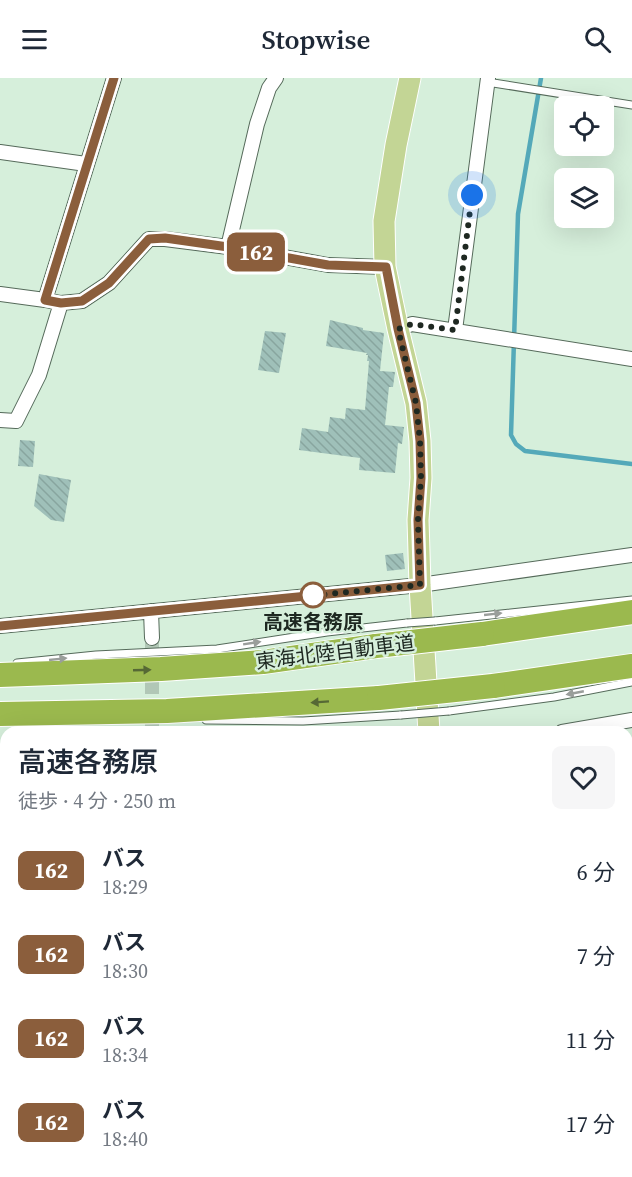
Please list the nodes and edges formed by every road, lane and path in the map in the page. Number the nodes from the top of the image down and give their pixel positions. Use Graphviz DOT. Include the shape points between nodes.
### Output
graph roads {
  1 [pos="114,78"];
  2 [pos="276,78"];
  3 [pos="410,78"];
  4 [pos="487,80"];
  5 [pos="632,105"];
  6 [pos="0,152"];
  7 [pos="86,164"];
  8 [pos="228,247"];
  9 [pos="386,267"];
  10 [pos="0,294"];
  11 [pos="45,300"];
  12 [pos="61,303"];
  13 [pos="398,329"];
  14 [pos="455,330"];
  15 [pos="632,359"];
  16 [pos="0,420"];
  17 [pos="632,555"];
  18 [pos="420,585"];
  19 [pos="632,600"];
  20 [pos="151,611"];
  21 [pos="632,612"];
  22 [pos="0,626"];
  23 [pos="152,638"];
  24 [pos="632,666"];
  25 [pos="7,669"];
  26 [pos="632,682"];
  27 [pos="80,713"];
  28 [pos="0,714"];
  29 [pos="160,719"];
  30 [pos="196,720"];
  31 [pos="632,720"];
  32 [pos="429,726"];
  33 [pos="597,726"];
  1 -- 7 [label="street"];
  2 -- 8 [label="street" via="257,124"];
  3 -- 9 [label="main road" via="384,222"];
  4 -- 5 [label="lane"];
  4 -- 14 [label="street"];
  6 -- 7 [label="street"];
  7 -- 11 [label="street"];
  8 -- 9 [label="street" via="328,265"];
  8 -- 12 [label="street" via="149,239 109,283 82,301"];
  9 -- 13 [label="main road"];
  10 -- 11 [label="street"];
  11 -- 12 [label="street"];
  12 -- 16 [label="street" via="39,375 16,421"];
  13 -- 14 [label="street" via="412,324"];
  13 -- 18 [label="main road" via="416,403 420,441"];
  14 -- 15 [label="street"];
  17 -- 18 [label="street"];
  18 -- 20 [label="street"];
  18 -- 32 [label="main road"];
  25 -- 19 [label="lane, one-way, bridge" via="96,655 217,649 327,632"];
  20 -- 22 [label="street"];
  20 -- 23 [label="street"];
  25 -- 21 [label="highway, 東海北陸自動車道, one-way, bridge" via="161,669 263,662"];
  24 -- 27 [label="highway, one-way, bridge" via="379,698"];
  26 -- 30 [label="lane, one-way, bridge" via="449,711 303,721"];
  27 -- 28 [label="highway"];
  27 -- 29 [label="lane"];
  31 -- 33 [label="street"];
}
